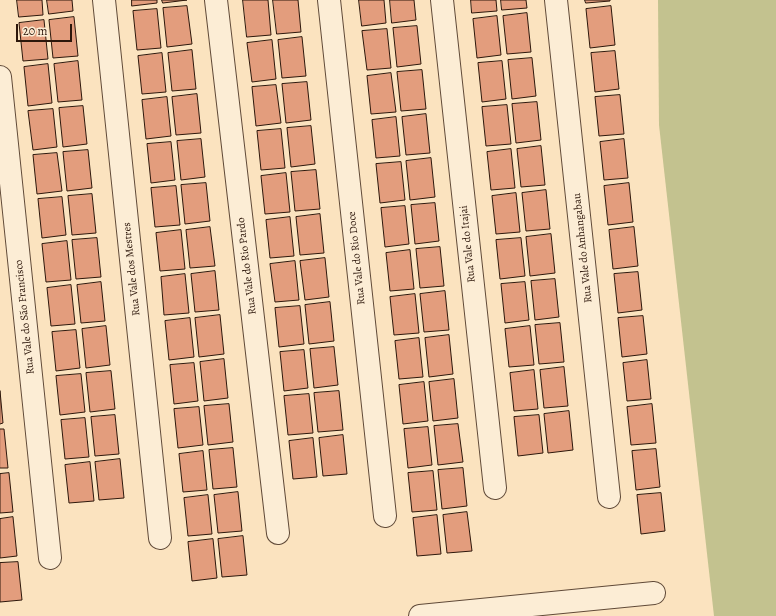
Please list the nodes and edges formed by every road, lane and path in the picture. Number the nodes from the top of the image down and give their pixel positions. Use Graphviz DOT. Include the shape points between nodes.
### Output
graph roads {
  1 [pos="104,0"];
  2 [pos="216,0"];
  3 [pos="329,0"];
  4 [pos="442,0"];
  5 [pos="556,0"];
  6 [pos="0,77"];
  7 [pos="495,488"];
  8 [pos="609,497"];
  9 [pos="385,516"];
  10 [pos="278,533"];
  11 [pos="160,538"];
  12 [pos="50,558"];
  13 [pos="654,593"];
  14 [pos="420,616"];
  1 -- 11 [label="street, Rua Vale dos Mestres"];
  2 -- 10 [label="street, Rua Vale do Rio Pardo"];
  3 -- 9 [label="street, Rua Vale do Rio Doce"];
  4 -- 7 [label="street, Rua Vale do Itajai"];
  5 -- 8 [label="street, Rua Vale do Anhangabau"];
  6 -- 12 [label="street, Rua Vale do São Francisco"];
  13 -- 14 [label="street"];
}
